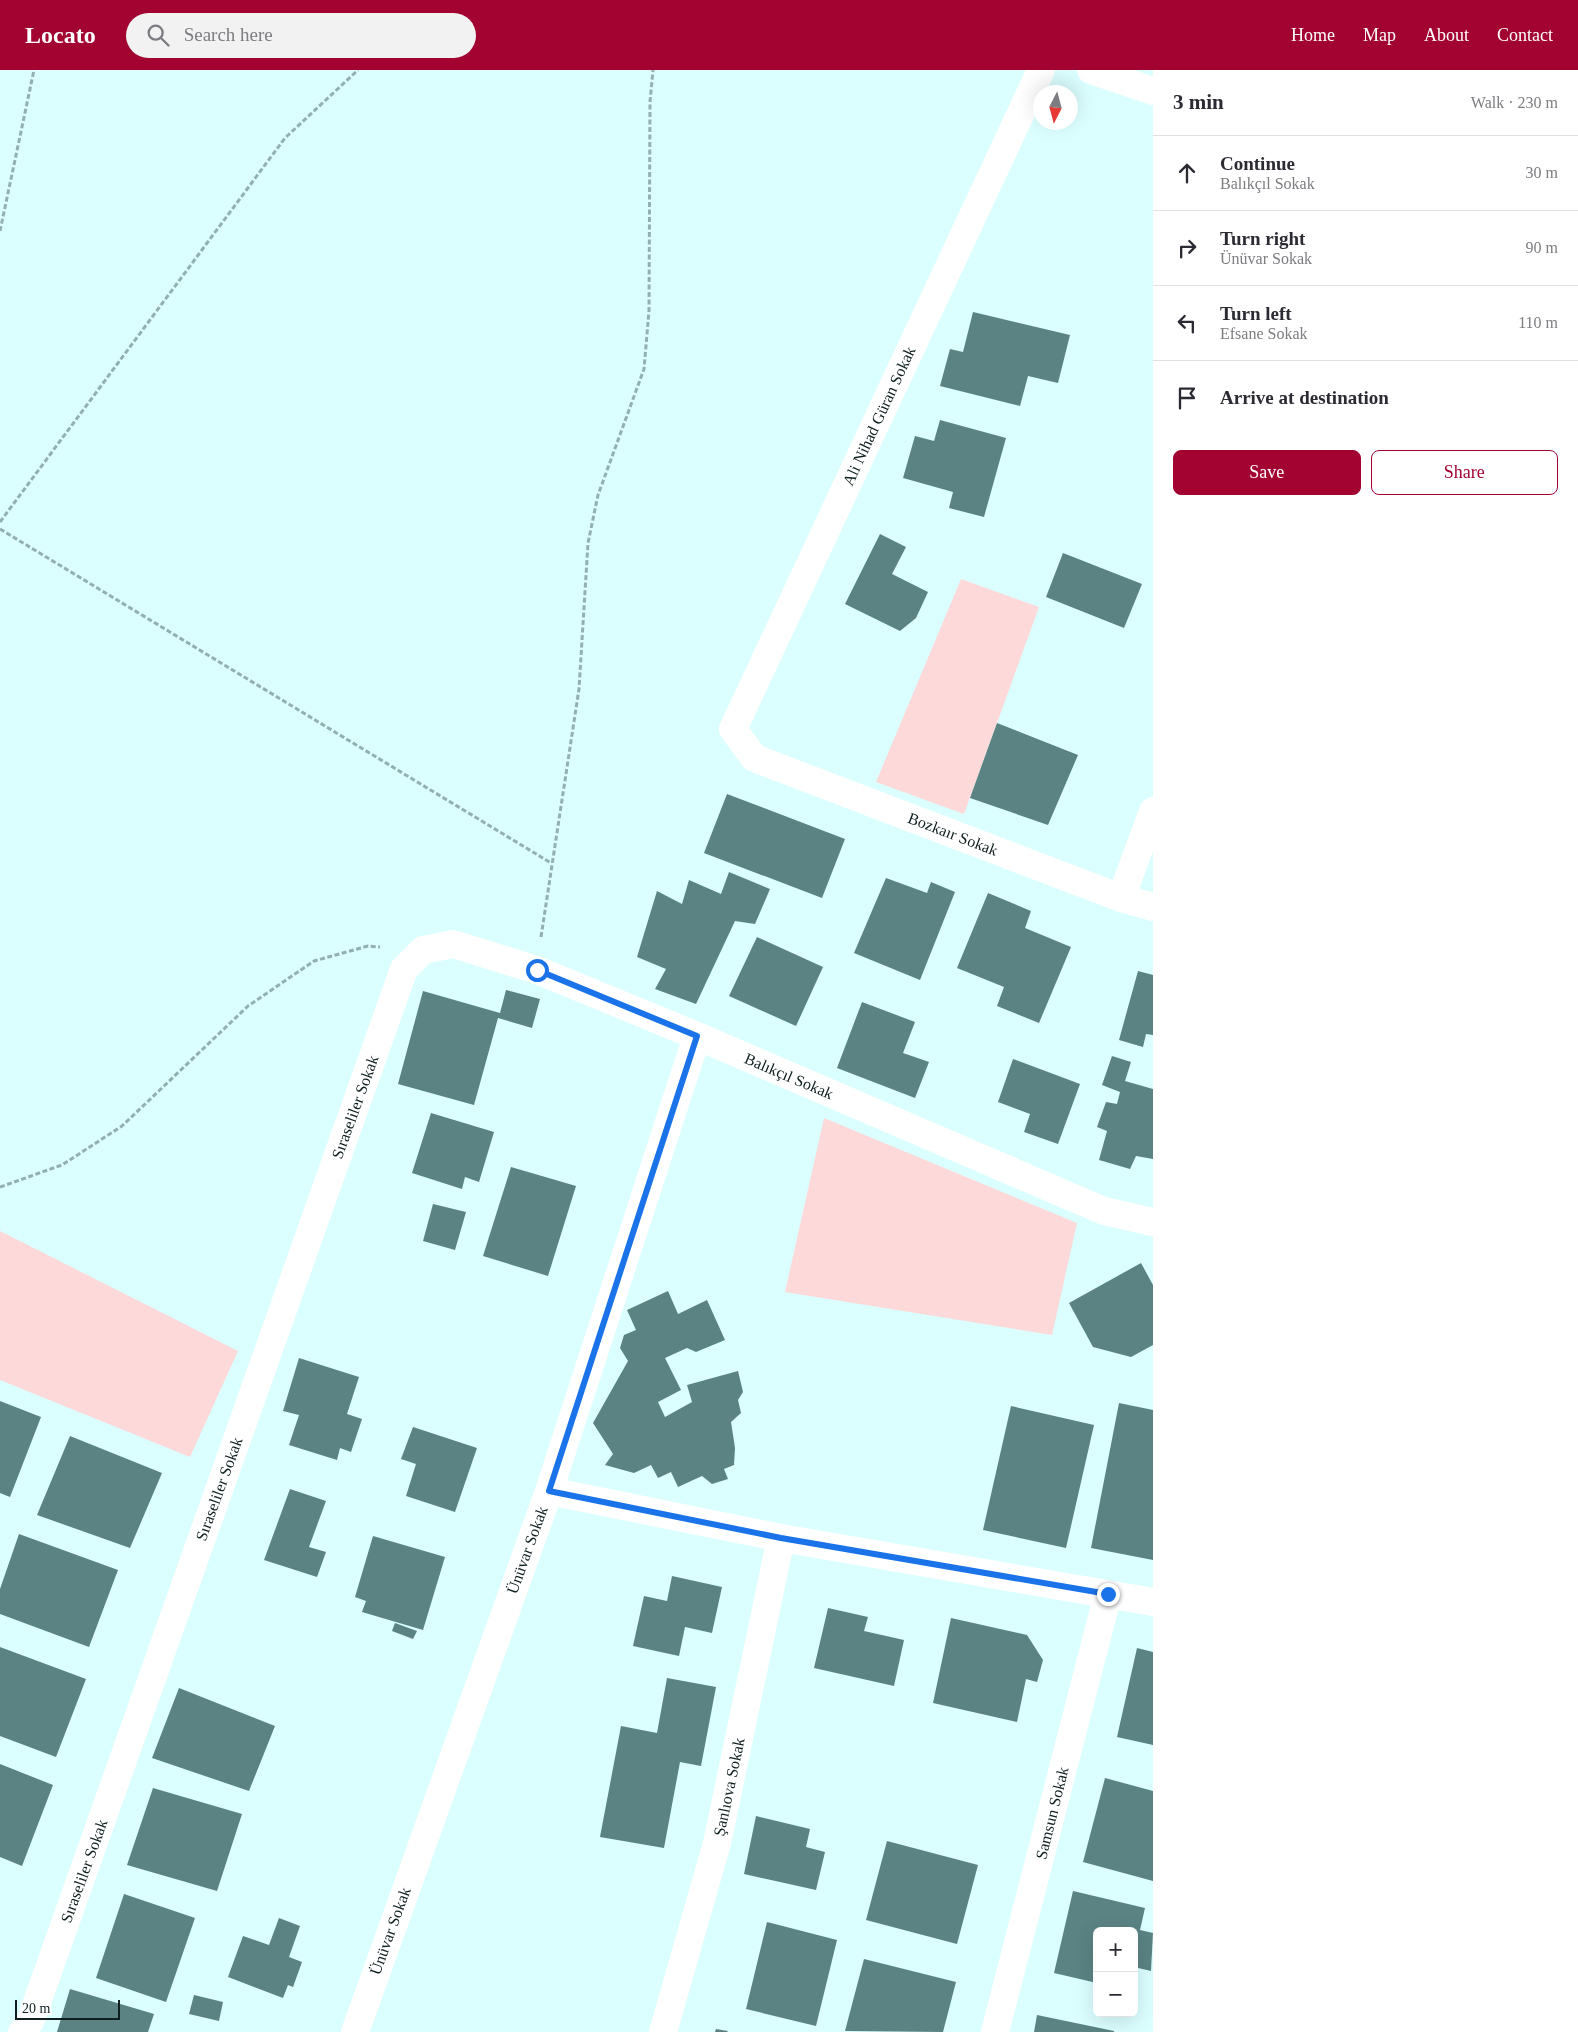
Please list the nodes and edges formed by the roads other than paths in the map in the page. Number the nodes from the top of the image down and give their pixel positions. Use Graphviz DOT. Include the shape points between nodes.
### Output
graph roads {
  1 [pos="1041,70"];
  2 [pos="1091,70"];
  3 [pos="1153,91"];
  4 [pos="754,758"];
  5 [pos="1153,811"];
  6 [pos="1121,898"];
  7 [pos="1153,907"];
  8 [pos="423,950"];
  9 [pos="697,1036"];
  10 [pos="1153,1222"];
  11 [pos="549,1491"];
  12 [pos="781,1538"];
  13 [pos="1108,1594"];
  14 [pos="1153,1602"];
  15 [pos="22,2032"];
  16 [pos="355,2032"];
  17 [pos="663,2032"];
  18 [pos="995,2032"];
  1 -- 4 [label="street, Ali Nihad Güran Sokak" via="732,729"];
  2 -- 3 [label="street"];
  4 -- 6 [label="street, Bozkaır Sokak"];
  5 -- 6 [label="street"];
  6 -- 7 [label="street, Bozkaır Sokak"];
  8 -- 9 [label="street, Balıkçıl Sokak" via="453,944 537,970"];
  8 -- 15 [label="street, Sıraseliler Sokak" via="404,969 30,2022"];
  9 -- 10 [label="street, Balıkçıl Sokak" via="1104,1211"];
  9 -- 11 [label="street, Ünüvar Sokak"];
  11 -- 12 [label="street"];
  11 -- 16 [label="street, Ünüvar Sokak"];
  12 -- 13 [label="street"];
  12 -- 17 [label="street, Şanlıova Sokak" via="717,1843"];
  13 -- 14 [label="street"];
  13 -- 18 [label="street, Samsun Sokak"];
}
